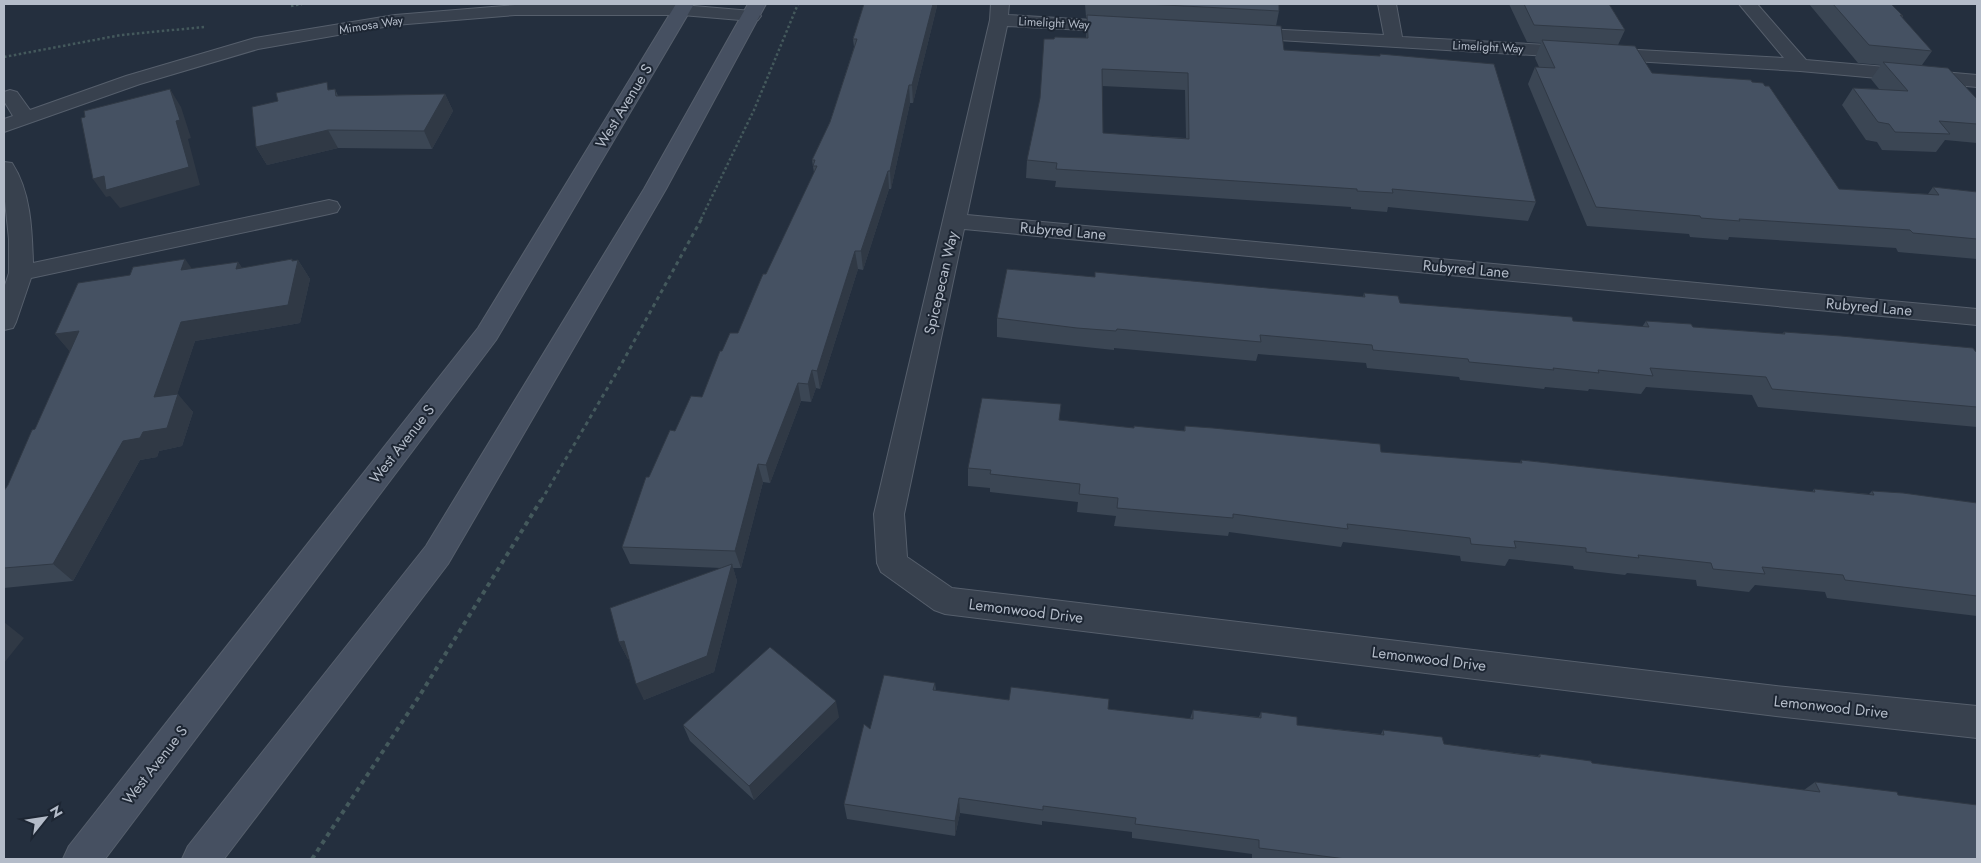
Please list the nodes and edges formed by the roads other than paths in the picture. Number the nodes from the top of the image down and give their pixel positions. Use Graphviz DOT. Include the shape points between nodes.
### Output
graph roads {
  1 [pos="1387,4"];
  2 [pos="1748,4"];
  3 [pos="684,7"];
  4 [pos="754,10"];
  5 [pos="1000,12"];
  6 [pos="1147,28"];
  7 [pos="1226,32"];
  8 [pos="1394,41"];
  9 [pos="1800,65"];
  10 [pos="1977,81"];
  11 [pos="10,96"];
  12 [pos="25,118"];
  13 [pos="4,126"];
  14 [pos="4,168"];
  15 [pos="329,207"];
  16 [pos="954,221"];
  17 [pos="20,273"];
  18 [pos="1977,317"];
  19 [pos="4,322"];
  20 [pos="892,562"];
  21 [pos="1977,722"];
  22 [pos="82,859"];
  23 [pos="201,859"];
  1 -- 8 [label="street"];
  2 -- 9 [label="street"];
  3 -- 4 [label="street, Mimosa Way"];
  3 -- 12 [label="street, Mimosa Way" via="515,10 395,20 255,44 133,80"];
  3 -- 22 [label="street, West Avenue S" via="487,334"];
  4 -- 23 [label="street" via="655,189 437,555"];
  5 -- 6 [label="street, Limelight Way"];
  5 -- 16 [label="street, Spicepecan Way"];
  7 -- 8 [label="street, Limelight Way"];
  8 -- 9 [label="street, Limelight Way"];
  9 -- 10 [label="street, Limelight Way"];
  11 -- 12 [label="street"];
  12 -- 13 [label="street, Mimosa Way"];
  14 -- 17 [label="street" via="15,193 21,239"];
  15 -- 17 [label="street"];
  16 -- 18 [label="street, Rubyred Lane"];
  16 -- 20 [label="street, Spicepecan Way" via="889,514"];
  17 -- 19 [label="street"];
  20 -- 21 [label="street, Lemonwood Drive" via="945,601 1776,701"];
}
